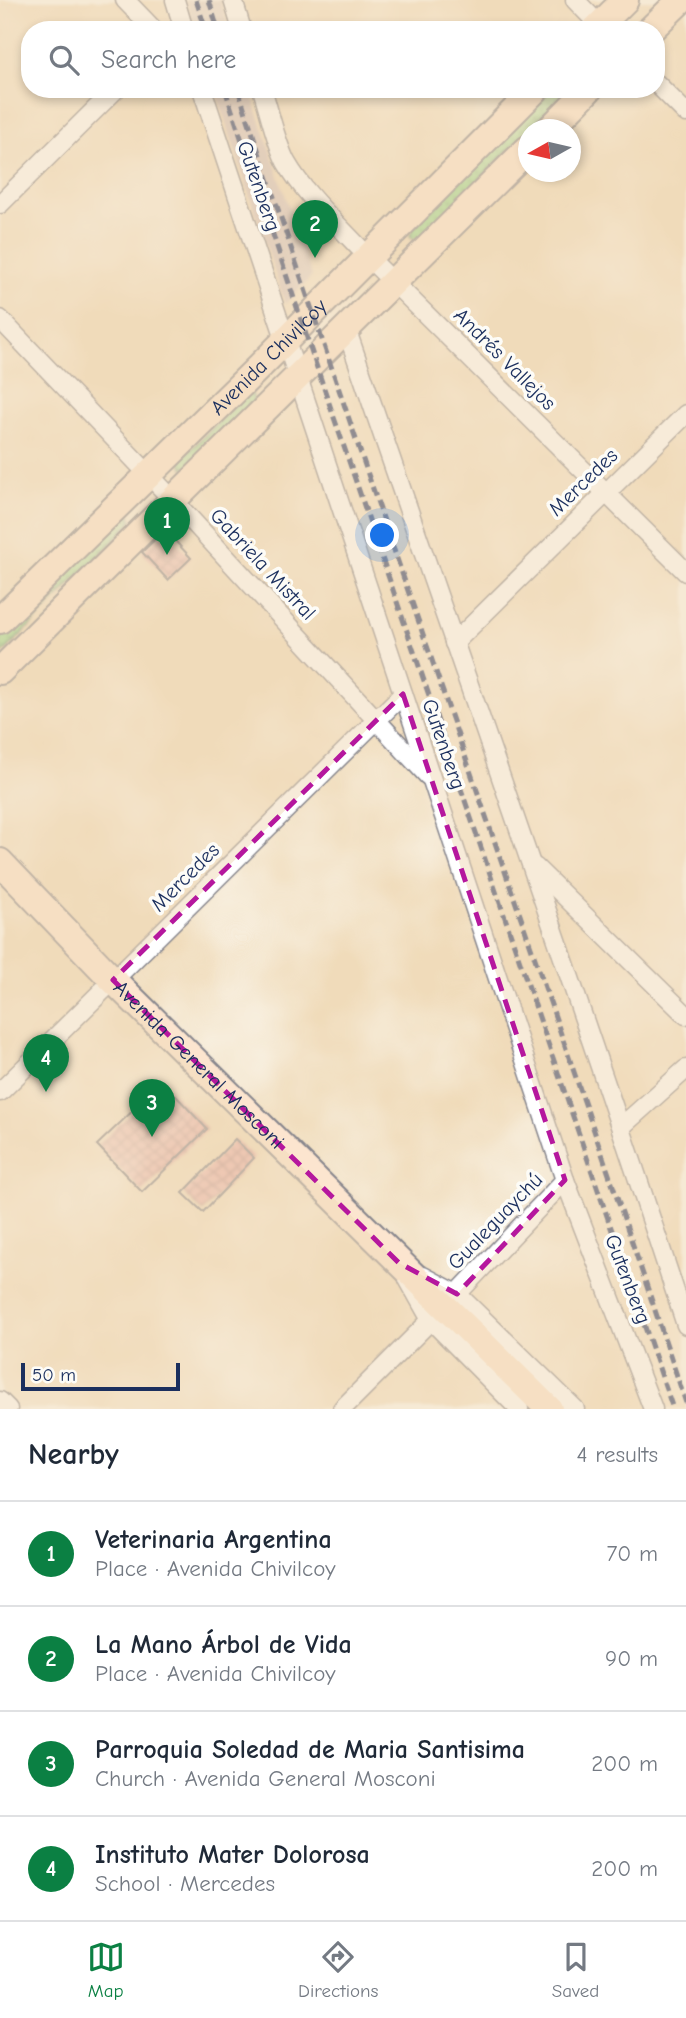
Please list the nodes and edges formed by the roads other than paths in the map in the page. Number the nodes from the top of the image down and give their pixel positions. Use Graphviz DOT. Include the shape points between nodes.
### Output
graph roads {
  1 [pos="125,0"];
  2 [pos="174,0"];
  3 [pos="233,0"];
  4 [pos="575,0"];
  5 [pos="625,0"];
  6 [pos="681,0"];
  7 [pos="146,21"];
  8 [pos="179,21"];
  9 [pos="239,21"];
  10 [pos="594,21"];
  11 [pos="606,21"];
  12 [pos="659,21"];
  13 [pos="665,92"];
  14 [pos="107,98"];
  15 [pos="205,98"];
  16 [pos="265,98"];
  17 [pos="527,98"];
  18 [pos="580,98"];
  19 [pos="686,113"];
  20 [pos="560,119"];
  21 [pos="518,159"];
  22 [pos="295,176"];
  23 [pos="0,204"];
  24 [pos="368,257"];
  25 [pos="395,282"];
  26 [pos="0,318"];
  27 [pos="346,328"];
  28 [pos="286,338"];
  29 [pos="299,374"];
  30 [pos="686,414"];
  31 [pos="149,475"];
  32 [pos="605,491"];
  33 [pos="173,500"];
  34 [pos="686,572"];
  35 [pos="0,620"];
  36 [pos="454,643"];
  37 [pos="0,671"];
  38 [pos="403,694"];
  39 [pos="377,720"];
  40 [pos="433,781"];
  41 [pos="0,862"];
  42 [pos="533,864"];
  43 [pos="113,980"];
  44 [pos="686,1016"];
  45 [pos="686,1069"];
  46 [pos="0,1093"];
  47 [pos="621,1127"];
  48 [pos="565,1180"];
  49 [pos="399,1263"];
  50 [pos="457,1294"];
  51 [pos="430,1320"];
  52 [pos="686,1325"];
  53 [pos="0,1401"];
  54 [pos="8,1409"];
  55 [pos="342,1409"];
  56 [pos="519,1409"];
  57 [pos="549,1409"];
  58 [pos="575,1409"];
  59 [pos="653,1409"];
  1 -- 7 [label="street"];
  2 -- 8 [label="street"];
  3 -- 9 [label="street"];
  4 -- 10 [label="street"];
  5 -- 11 [label="street"];
  6 -- 12 [label="street"];
  13 -- 19 [label="street"];
  14 -- 23 [label="street"];
  15 -- 28 [label="street, Gutenberg"];
  16 -- 22 [label="street, Gutenberg"];
  17 -- 24 [label="street, Avenida Chivilcoy"];
  18 -- 20 [label="street"];
  21 -- 25 [label="street, Avenida Chivilcoy"];
  22 -- 24 [label="street, Andrés Vallejos"];
  24 -- 25 [label="street, Andrés Vallejos"];
  24 -- 28 [label="street, Avenida Chivilcoy"];
  25 -- 27 [label="street, Avenida Chivilcoy"];
  25 -- 32 [label="street, Andrés Vallejos"];
  26 -- 31 [label="street, Gabriela Mistral"];
  27 -- 29 [label="street, Avenida Chivilcoy"];
  27 -- 36 [label="street, Gutenberg"];
  28 -- 29 [label="street, Gutenberg"];
  28 -- 31 [label="street, Avenida Chivilcoy"];
  29 -- 33 [label="street, Avenida Chivilcoy"];
  29 -- 38 [label="street, Gutenberg"];
  30 -- 32 [label="street, Mercedes"];
  31 -- 33 [label="street, Gabriela Mistral"];
  31 -- 35 [label="street, Avenida Chivilcoy"];
  32 -- 34 [label="street, Andrés Vallejos"];
  32 -- 36 [label="street, Mercedes"];
  33 -- 37 [label="street, Avenida Chivilcoy"];
  33 -- 39 [label="street, Gabriela Mistral"];
  36 -- 42 [label="street, Gutenberg"];
  38 -- 39 [label="street, Mercedes"];
  38 -- 40 [label="street, Gutenberg"];
  39 -- 40 [label="street, Gabriela Mistral"];
  39 -- 43 [label="street, Mercedes"];
  40 -- 48 [label="street, Gutenberg"];
  41 -- 43 [label="street, Avenida General Mosconi"];
  42 -- 44 [label="street"];
  42 -- 47 [label="street, Gutenberg"];
  43 -- 46 [label="street, Mercedes"];
  43 -- 49 [label="street, Avenida General Mosconi"];
  45 -- 47 [label="street"];
  47 -- 52 [label="street, Gutenberg"];
  48 -- 50 [label="street, Gualeguaychú"];
  48 -- 59 [label="street, Gutenberg"];
  49 -- 50 [label="street, Avenida General Mosconi"];
  49 -- 51 [label="street, Avenida General Mosconi"];
  49 -- 57 [label="street, Avenida General Mosconi"];
  50 -- 58 [label="street, Avenida General Mosconi"];
  51 -- 55 [label="street"];
  51 -- 56 [label="street, Avenida General Mosconi"];
  53 -- 54 [label="street"];
}
